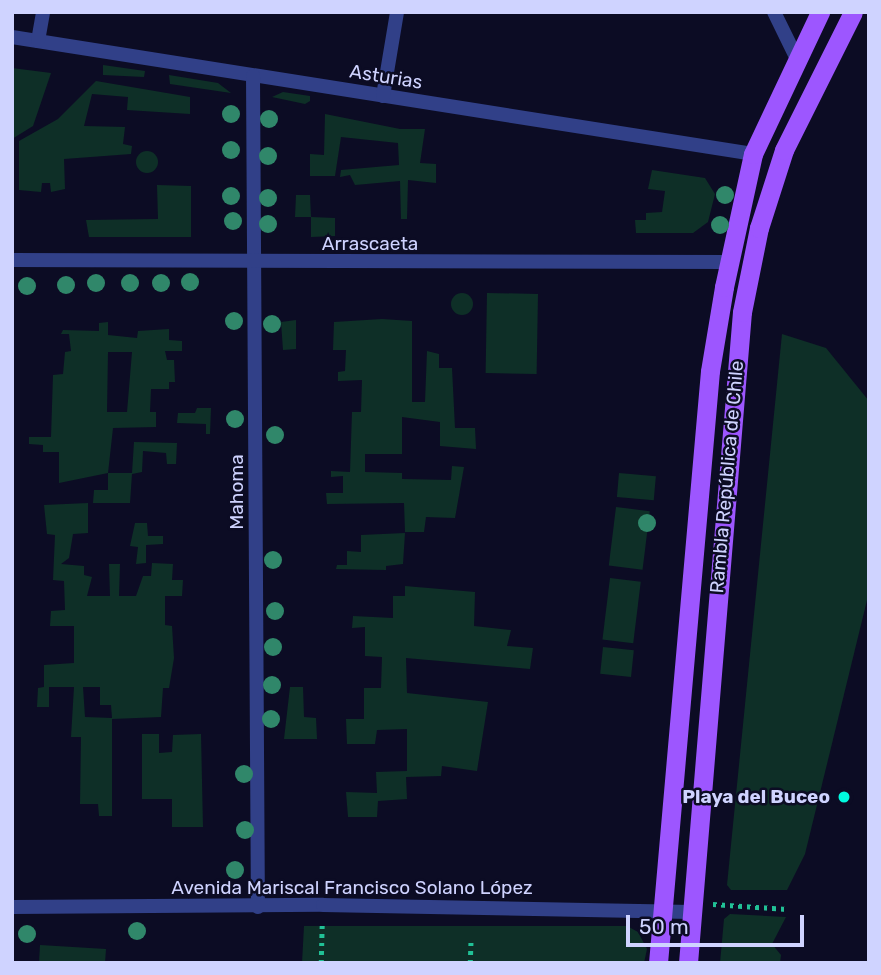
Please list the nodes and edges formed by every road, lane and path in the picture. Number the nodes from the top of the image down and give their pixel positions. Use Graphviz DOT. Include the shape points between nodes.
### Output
graph roads {
  1 [pos="43,12"];
  2 [pos="397,12"];
  3 [pos="774,12"];
  4 [pos="820,12"];
  5 [pos="853,12"];
  6 [pos="12,37"];
  7 [pos="38,41"];
  8 [pos="796,57"];
  9 [pos="253,76"];
  10 [pos="383,96"];
  11 [pos="753,154"];
  12 [pos="12,260"];
  13 [pos="729,262"];
  14 [pos="255,263"];
  15 [pos="712,904"];
  16 [pos="323,905"];
  17 [pos="12,907"];
  18 [pos="258,907"];
  19 [pos="787,909"];
  20 [pos="662,910"];
  21 [pos="691,912"];
  22 [pos="471,938"];
  23 [pos="321,963"];
  24 [pos="348,963"];
  25 [pos="387,963"];
  26 [pos="470,963"];
  27 [pos="658,963"];
  28 [pos="688,963"];
  1 -- 7 [label="street"];
  2 -- 10 [label="street"];
  3 -- 8 [label="street"];
  4 -- 8 [label="main road, Rambla República de Chile"];
  5 -- 21 [label="main road, Rambla República de Chile" via="784,150 760,228 742,312"];
  6 -- 7 [label="street, Asturias"];
  7 -- 9 [label="street, Asturias"];
  8 -- 11 [label="main road, Rambla República de Chile"];
  9 -- 10 [label="street, Asturias"];
  9 -- 14 [label="street, Mahoma"];
  10 -- 11 [label="street, Asturias"];
  11 -- 13 [label="main road, Rambla República de Chile"];
  12 -- 14 [label="street, Arrascaeta"];
  13 -- 14 [label="street, Arrascaeta"];
  13 -- 20 [label="main road, Rambla República de Chile" via="710,371"];
  14 -- 18 [label="street, Mahoma"];
  15 -- 19 [label="path"];
  16 -- 18 [label="street, Avenida Mariscal Francisco Solano López"];
  16 -- 20 [label="street, Avenida Mariscal Francisco Solano López"];
  16 -- 23 [label="path"];
  17 -- 18 [label="street, Avenida Mariscal Francisco Solano López"];
  20 -- 21 [label="street, Avenida Mariscal Francisco Solano López"];
  20 -- 27 [label="main road, Rambla República de Chile"];
  21 -- 28 [label="main road, Rambla República de Chile"];
  22 -- 26 [label="path"];
  24 -- 25 [label="path"];
}
